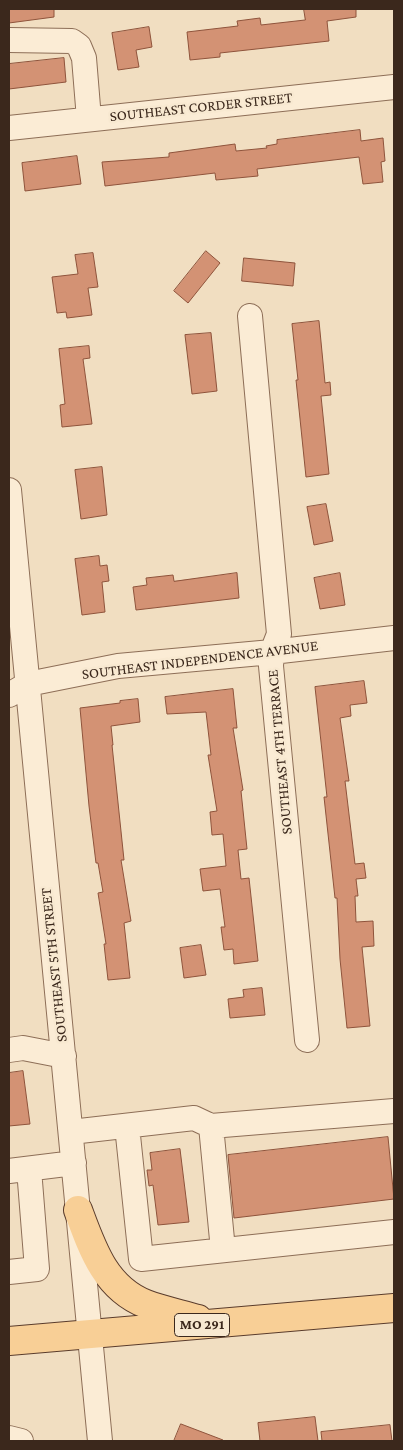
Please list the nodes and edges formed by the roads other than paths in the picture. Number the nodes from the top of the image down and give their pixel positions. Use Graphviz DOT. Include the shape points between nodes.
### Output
graph roads {
  1 [pos="9,40"];
  2 [pos="394,86"];
  3 [pos="89,119"];
  4 [pos="9,128"];
  5 [pos="250,316"];
  6 [pos="9,490"];
  7 [pos="394,638"];
  8 [pos="272,652"];
  9 [pos="18,689"];
  10 [pos="308,1040"];
  11 [pos="9,1050"];
  12 [pos="64,1056"];
  13 [pos="394,1111"];
  14 [pos="127,1126"];
  15 [pos="211,1126"];
  16 [pos="71,1132"];
  17 [pos="74,1163"];
  18 [pos="19,1170"];
  19 [pos="78,1210"];
  20 [pos="394,1232"];
  21 [pos="223,1250"];
  22 [pos="9,1272"];
  23 [pos="394,1308"];
  24 [pos="214,1324"];
  25 [pos="90,1335"];
  26 [pos="9,1341"];
  27 [pos="9,1438"];
  28 [pos="21,1441"];
  29 [pos="100,1441"];
  1 -- 3 [label="street" via="72,41 79,46 84,58"];
  2 -- 3 [label="street, SOUTHEAST CORDER STREET"];
  3 -- 4 [label="street, SOUTHEAST CORDER STREET"];
  5 -- 8 [label="street, SOUTHEAST 4TH TERRACE" via="279,634"];
  6 -- 9 [label="street, SOUTHEAST 5TH STREET"];
  7 -- 8 [label="street, SOUTHEAST INDEPENDENCE AVENUE"];
  8 -- 9 [label="street, SOUTHEAST INDEPENDENCE AVENUE" via="118,666"];
  8 -- 10 [label="street, SOUTHEAST 4TH TERRACE"];
  9 -- 12 [label="street, SOUTHEAST 5TH STREET"];
  11 -- 12 [label="street" via="23,1048"];
  12 -- 16 [label="street, SOUTHEAST 5TH STREET"];
  13 -- 15 [label="street"];
  14 -- 15 [label="street" via="194,1118"];
  14 -- 16 [label="street"];
  14 -- 21 [label="street" via="141,1259"];
  15 -- 21 [label="street"];
  16 -- 17 [label="street, SOUTHEAST 5TH STREET"];
  17 -- 18 [label="street"];
  17 -- 19 [label="street, SOUTHEAST 5TH STREET"];
  18 -- 22 [label="street" via="37,1270"];
  19 -- 24 [label="main road" via="97,1258 121,1290 146,1304"];
  19 -- 25 [label="street, SOUTHEAST 5TH STREET"];
  20 -- 21 [label="street"];
  23 -- 24 [label="main road, MO 291"];
  24 -- 25 [label="main road, MO 291"];
  25 -- 26 [label="main road, MO 291"];
  25 -- 29 [label="street, SOUTHEAST 5TH STREET"];
  27 -- 28 [label="street"];
}
